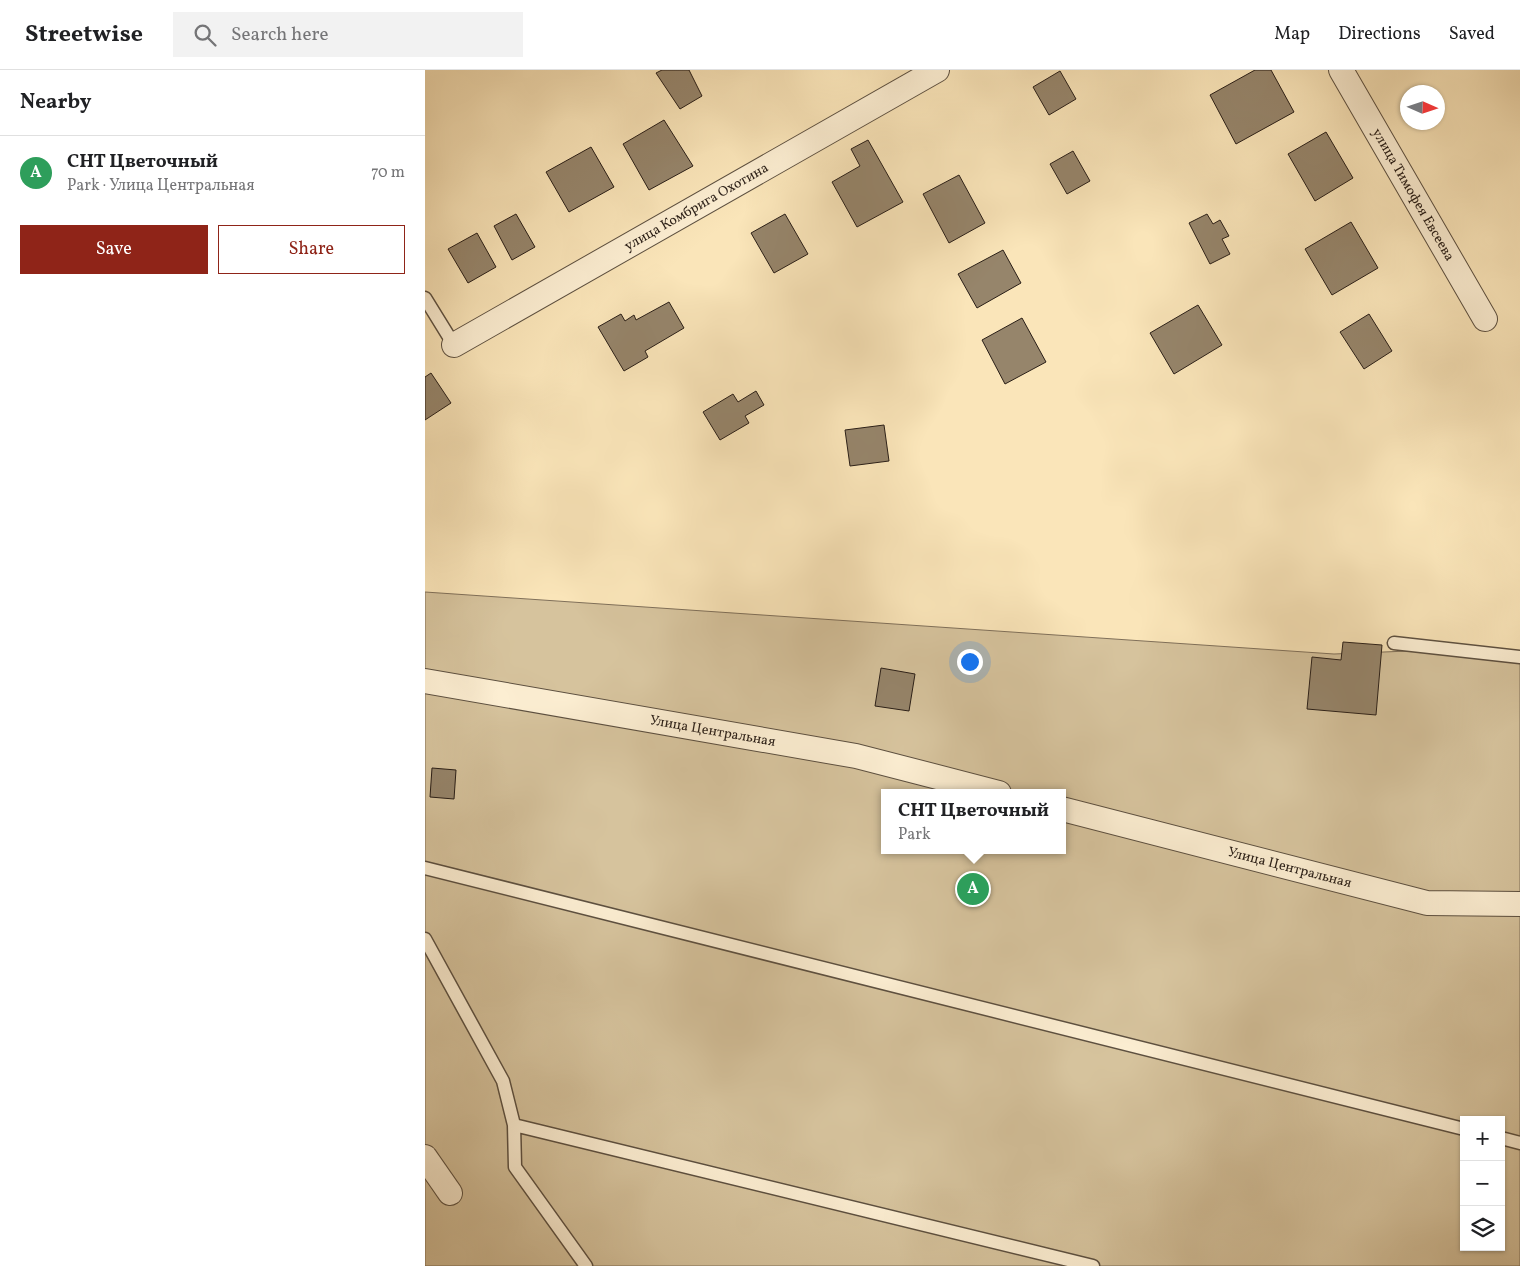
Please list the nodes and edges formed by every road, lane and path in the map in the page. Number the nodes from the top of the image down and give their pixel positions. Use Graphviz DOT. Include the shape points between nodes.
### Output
graph roads {
  1 [pos="1341,70"];
  2 [pos="928,72"];
  3 [pos="425,298"];
  4 [pos="1485,319"];
  5 [pos="454,345"];
  6 [pos="1394,643"];
  7 [pos="1520,657"];
  8 [pos="425,681"];
  9 [pos="984,789"];
  10 [pos="1066,810"];
  11 [pos="425,868"];
  12 [pos="1520,904"];
  13 [pos="425,939"];
  14 [pos="514,1125"];
  15 [pos="1460,1128"];
  16 [pos="1505,1139"];
  17 [pos="1520,1143"];
  18 [pos="425,1157"];
  19 [pos="450,1193"];
  20 [pos="586,1266"];
  21 [pos="1093,1266"];
  1 -- 4 [label="street, улица Тимофея Евсеева"];
  2 -- 5 [label="street, улица Комбрига Охотина"];
  3 -- 5 [label="lane"];
  6 -- 7 [label="lane"];
  8 -- 9 [label="street, Улица Центральная" via="856,756"];
  10 -- 12 [label="street, Улица Центральная" via="1427,903"];
  11 -- 15 [label="lane"];
  13 -- 14 [label="lane" via="503,1081"];
  14 -- 20 [label="lane" via="515,1167"];
  14 -- 21 [label="lane"];
  16 -- 17 [label="lane"];
  18 -- 19 [label="street"];
}
